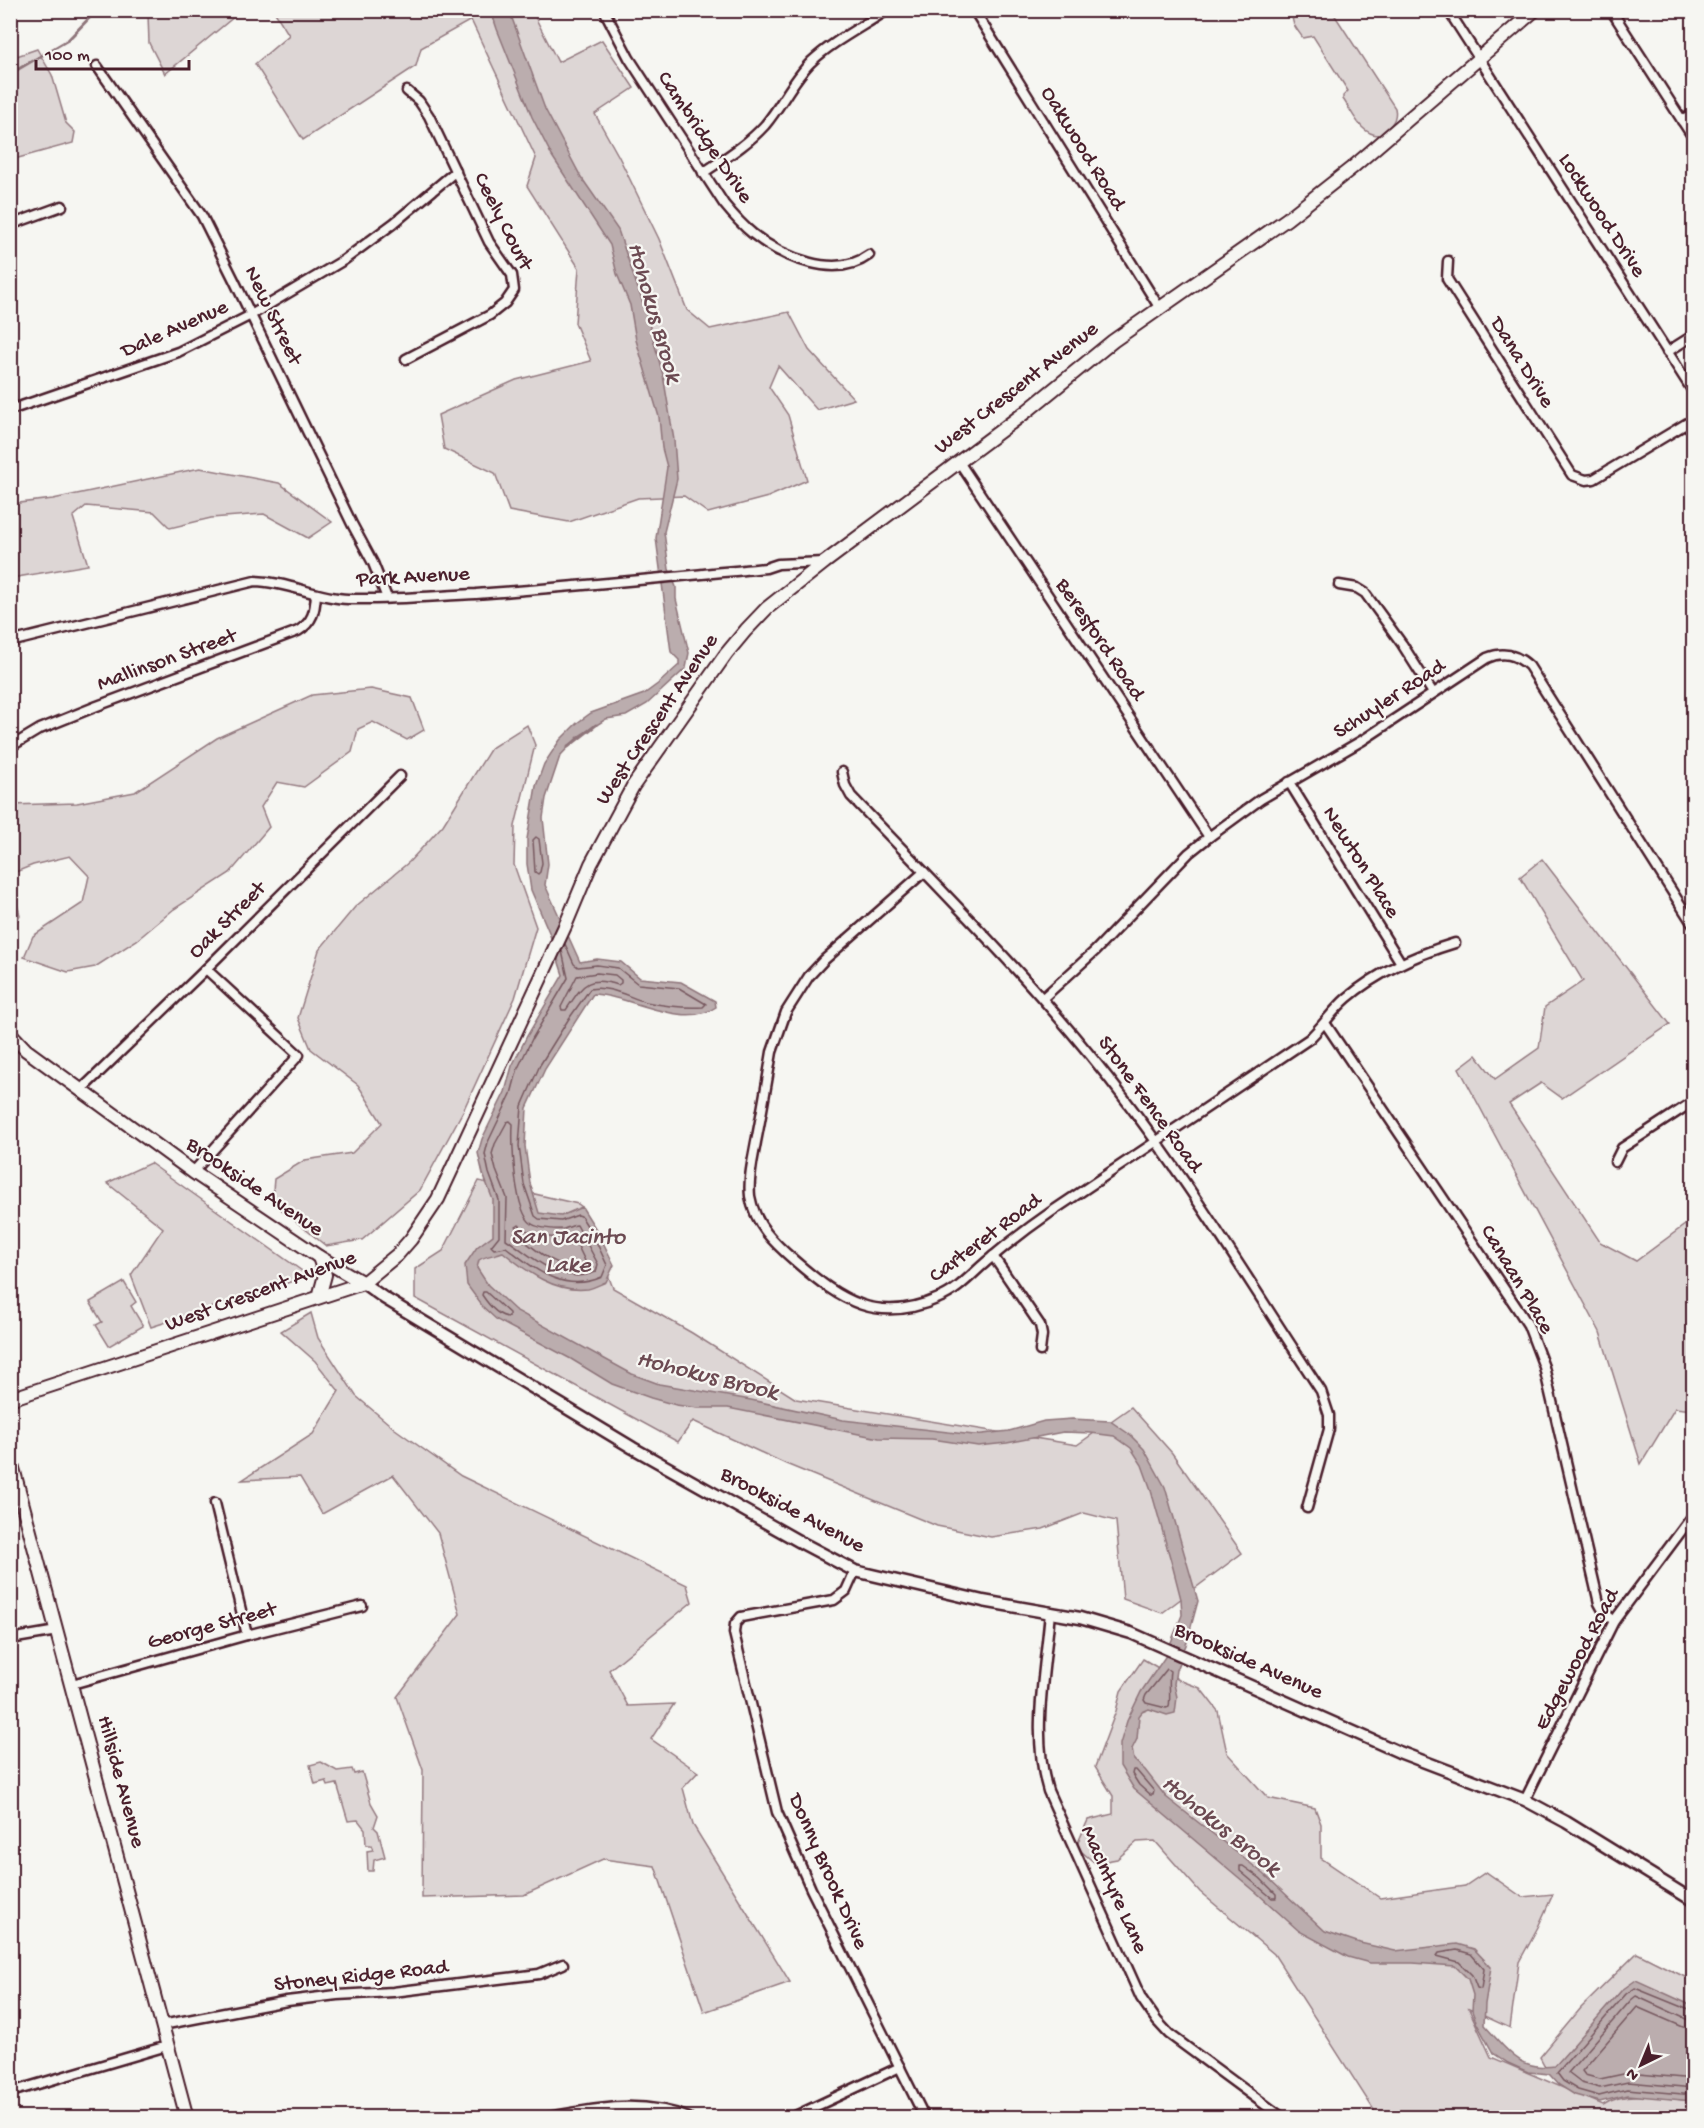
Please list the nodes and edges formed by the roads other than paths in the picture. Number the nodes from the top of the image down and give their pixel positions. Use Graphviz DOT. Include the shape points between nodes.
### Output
graph roads {
  1 [pos="604,10"];
  2 [pos="887,10"];
  3 [pos="974,10"];
  4 [pos="1448,10"];
  5 [pos="1535,10"];
  6 [pos="1611,10"];
  7 [pos="1478,58"];
  8 [pos="97,66"];
  9 [pos="407,91"];
  10 [pos="1694,113"];
  11 [pos="1682,121"];
  12 [pos="1694,139"];
  13 [pos="456,171"];
  14 [pos="703,173"];
  15 [pos="62,206"];
  16 [pos="10,225"];
  17 [pos="869,255"];
  18 [pos="1448,261"];
  19 [pos="1159,307"];
  20 [pos="251,315"];
  21 [pos="1694,336"];
  22 [pos="1667,352"];
  23 [pos="406,359"];
  24 [pos="1694,393"];
  25 [pos="10,410"];
  26 [pos="1694,419"];
  27 [pos="959,462"];
  28 [pos="825,562"];
  29 [pos="1339,585"];
  30 [pos="316,594"];
  31 [pos="387,598"];
  32 [pos="10,642"];
  33 [pos="1433,693"];
  34 [pos="10,747"];
  35 [pos="842,772"];
  36 [pos="400,776"];
  37 [pos="1289,782"];
  38 [pos="1209,837"];
  39 [pos="924,872"];
  40 [pos="1694,926"];
  41 [pos="1455,944"];
  42 [pos="1401,963"];
  43 [pos="206,969"];
  44 [pos="1043,998"];
  45 [pos="1325,1023"];
  46 [pos="10,1033"];
  47 [pos="80,1090"];
  48 [pos="1694,1101"];
  49 [pos="1156,1142"];
  50 [pos="1615,1162"];
  51 [pos="193,1172"];
  52 [pos="993,1256"];
  53 [pos="319,1257"];
  54 [pos="363,1283"];
  55 [pos="319,1297"];
  56 [pos="1040,1351"];
  57 [pos="10,1398"];
  58 [pos="10,1457"];
  59 [pos="215,1503"];
  60 [pos="1307,1508"];
  61 [pos="1694,1514"];
  62 [pos="855,1571"];
  63 [pos="362,1606"];
  64 [pos="1050,1612"];
  65 [pos="1614,1621"];
  66 [pos="57,1631"];
  67 [pos="247,1635"];
  68 [pos="10,1639"];
  69 [pos="72,1684"];
  70 [pos="1525,1800"];
  71 [pos="1694,1901"];
  72 [pos="563,1964"];
  73 [pos="162,2025"];
  74 [pos="167,2046"];
  75 [pos="900,2067"];
  76 [pos="11,2091"];
  77 [pos="187,2118"];
  78 [pos="543,2118"];
  79 [pos="689,2118"];
  80 [pos="791,2118"];
  81 [pos="925,2118"];
  82 [pos="1283,2118"];
  1 -- 14 [label="street, Cambridge Drive" via="629,58"];
  2 -- 14 [label="street" via="825,50 798,78 764,126"];
  3 -- 19 [label="street, Oakwood Road"];
  4 -- 7 [label="street, Lockwood Drive"];
  5 -- 7 [label="main road, West Crescent Avenue"];
  6 -- 11 [label="street"];
  7 -- 19 [label="main road, West Crescent Avenue" via="1287,219"];
  7 -- 22 [label="street, Lockwood Drive"];
  8 -- 20 [label="street, New Street" via="202,216"];
  9 -- 13 [label="street, Ceely Court" via="429,116"];
  10 -- 11 [label="street"];
  11 -- 12 [label="street"];
  13 -- 20 [label="street, Dale Avenue" via="344,260"];
  13 -- 23 [label="street, Ceely Court" via="489,242 512,275 514,290 489,315"];
  14 -- 17 [label="street, Cambridge Drive" via="738,221 772,247 831,266 854,263"];
  15 -- 16 [label="street"];
  18 -- 26 [label="street, Dana Drive" via="1447,279 1567,470 1579,479 1594,479"];
  19 -- 27 [label="main road, West Crescent Avenue"];
  20 -- 25 [label="street, Dale Avenue" via="178,352"];
  20 -- 31 [label="street, New Street"];
  21 -- 22 [label="street"];
  22 -- 24 [label="street, Lockwood Drive"];
  27 -- 28 [label="main road, West Crescent Avenue"];
  27 -- 38 [label="street, Beresford Road"];
  28 -- 31 [label="street, Park Avenue" via="517,591"];
  28 -- 54 [label="main road, West Crescent Avenue" via="767,609 726,654 633,786 591,864 438,1199 397,1255"];
  29 -- 33 [label="street" via="1365,593"];
  30 -- 31 [label="street, Park Avenue" via="347,599"];
  30 -- 32 [label="street, Park Avenue" via="255,581"];
  30 -- 34 [label="street, Mallinson Street" via="313,617 298,631 49,725"];
  33 -- 37 [label="street, Schuyler Road" via="1363,740"];
  33 -- 40 [label="street, Schuyler Road" via="1496,654 1523,660"];
  35 -- 39 [label="street, Stone Fence Road" via="851,796"];
  36 -- 43 [label="street, Oak Street"];
  37 -- 38 [label="street, Schuyler Road"];
  37 -- 42 [label="street, Newton Place"];
  38 -- 44 [label="street, Schuyler Road"];
  39 -- 44 [label="street, Stone Fence Road"];
  39 -- 52 [label="street, Carteret Road" via="824,960 786,1012 770,1063 750,1178 752,1206 765,1233 824,1287 873,1307 906,1308 941,1298"];
  41 -- 42 [label="street, Carteret Road"];
  42 -- 45 [label="street, Carteret Road" via="1354,993"];
  43 -- 47 [label="street, Oak Street"];
  43 -- 51 [label="street" via="299,1055"];
  44 -- 49 [label="street, Stone Fence Road"];
  45 -- 49 [label="street, Carteret Road" via="1309,1039"];
  45 -- 65 [label="street, Canaan Place" via="1528,1325 1544,1367 1599,1603"];
  46 -- 47 [label="main road, Brookside Avenue" via="26,1050"];
  47 -- 51 [label="main road, Brookside Avenue"];
  48 -- 50 [label="street" via="1622,1148"];
  49 -- 52 [label="street, Carteret Road"];
  49 -- 60 [label="street, Stone Fence Road" via="1326,1402 1329,1429"];
  51 -- 53 [label="main road, Brookside Avenue"];
  52 -- 56 [label="street" via="1040,1325"];
  53 -- 54 [label="main road, Brookside Avenue"];
  53 -- 55 [label="main road" via="326,1275"];
  54 -- 55 [label="main road, West Crescent Avenue"];
  54 -- 62 [label="street, Brookside Avenue" via="633,1448"];
  55 -- 57 [label="main road, West Crescent Avenue"];
  58 -- 66 [label="main road, Hillside Avenue"];
  59 -- 67 [label="street"];
  61 -- 65 [label="street, Edgewood Road"];
  62 -- 64 [label="street, Brookside Avenue"];
  62 -- 75 [label="street, Donny Brook Drive" via="846,1591 834,1600 741,1617 734,1633 777,1812 810,1889"];
  63 -- 67 [label="street, George Street"];
  64 -- 70 [label="street, Brookside Avenue" via="1111,1626 1399,1752"];
  64 -- 82 [label="street, MacIntyre Lane" via="1039,1732 1042,1771 1141,1998 1169,2034"];
  65 -- 70 [label="street, Edgewood Road"];
  66 -- 68 [label="street"];
  66 -- 69 [label="main road, Hillside Avenue"];
  67 -- 69 [label="street, George Street"];
  69 -- 73 [label="main road, Hillside Avenue"];
  70 -- 71 [label="street, Brookside Avenue"];
  72 -- 73 [label="street, Stoney Ridge Road" via="539,1974 304,1999"];
  73 -- 74 [label="main road, Hillside Avenue"];
  74 -- 76 [label="street"];
  74 -- 77 [label="main road, Hillside Avenue"];
  75 -- 80 [label="street"];
  75 -- 81 [label="street, Donny Brook Drive"];
  78 -- 79 [label="street" via="623,2106 664,2110"];
}
